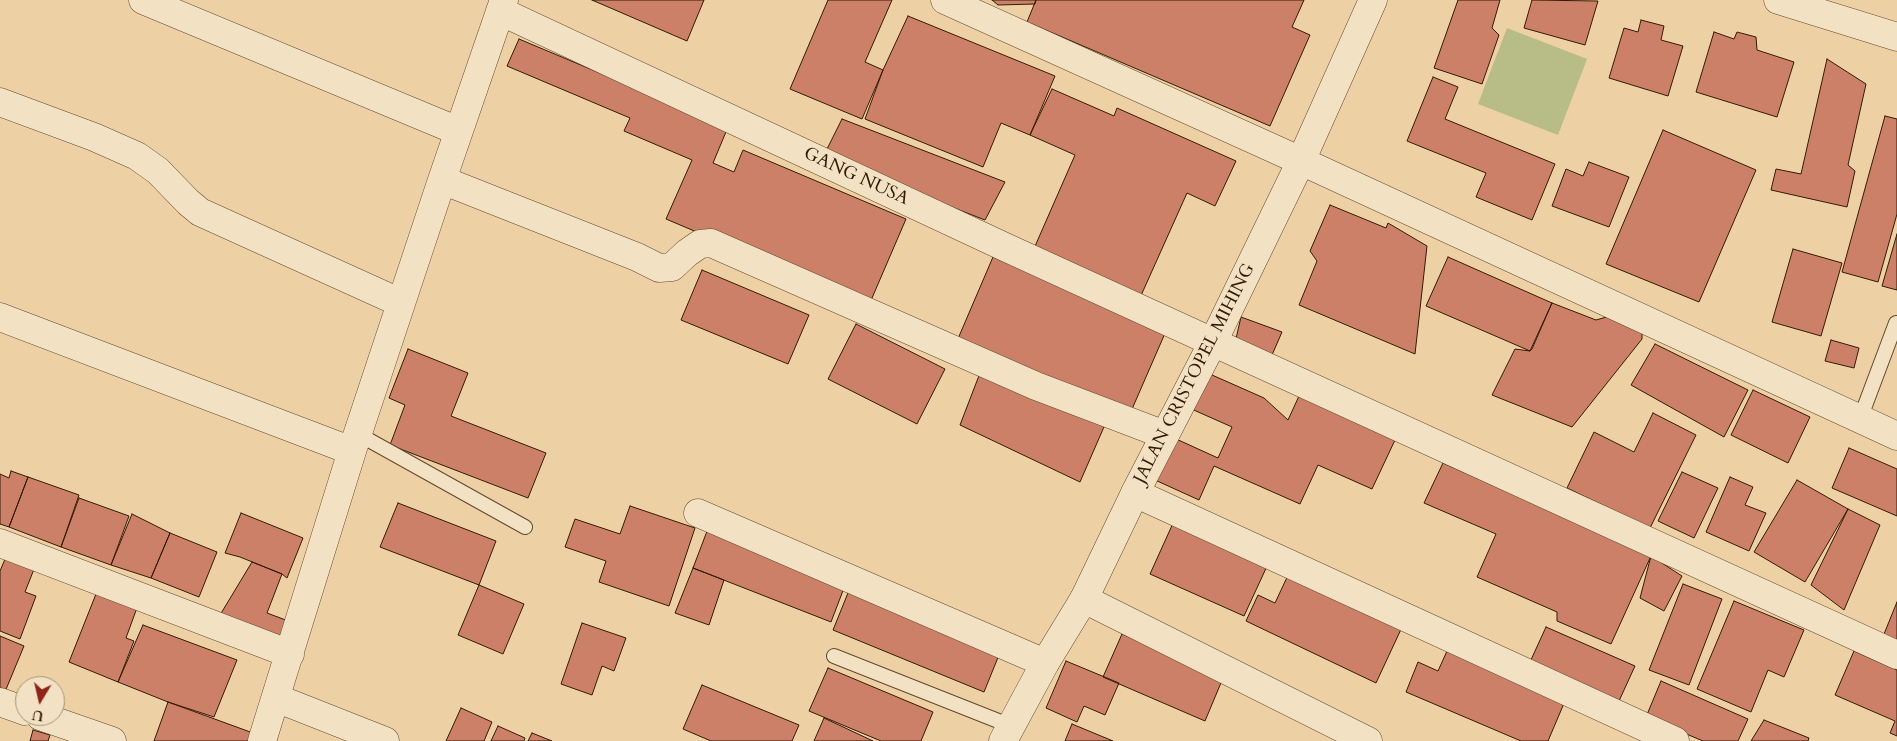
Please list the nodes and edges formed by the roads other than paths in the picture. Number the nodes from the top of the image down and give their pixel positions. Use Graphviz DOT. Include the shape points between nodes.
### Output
graph roads {
  1 [pos="143,0"];
  2 [pos="946,0"];
  3 [pos="1373,0"];
  4 [pos="1778,0"];
  5 [pos="502,6"];
  6 [pos="1897,37"];
  7 [pos="0,102"];
  8 [pos="458,131"];
  9 [pos="1301,161"];
  10 [pos="442,180"];
  11 [pos="401,302"];
  12 [pos="0,317"];
  13 [pos="1896,323"];
  14 [pos="1214,342"];
  15 [pos="1860,419"];
  16 [pos="1165,435"];
  17 [pos="1897,436"];
  18 [pos="355,443"];
  19 [pos="1135,493"];
  20 [pos="698,513"];
  21 [pos="526,527"];
  22 [pos="0,543"];
  23 [pos="1084,598"];
  24 [pos="290,654"];
  25 [pos="1897,655"];
  26 [pos="834,656"];
  27 [pos="1045,663"];
  28 [pos="276,698"];
  29 [pos="0,702"];
  30 [pos="15,707"];
  31 [pos="65,725"];
  32 [pos="1007,734"];
  33 [pos="112,741"];
  34 [pos="262,741"];
  35 [pos="385,741"];
  36 [pos="1368,741"];
  37 [pos="1675,741"];
  1 -- 8 [label="street"];
  2 -- 9 [label="street"];
  3 -- 9 [label="street, JALAN CRISTOPEL MIHING"];
  4 -- 6 [label="street"];
  5 -- 8 [label="street"];
  5 -- 14 [label="street, GANG NUSA" via="989,239"];
  7 -- 11 [label="street" via="137,156 158,171 200,212"];
  8 -- 10 [label="street"];
  9 -- 14 [label="street, JALAN CRISTOPEL MIHING"];
  9 -- 15 [label="street"];
  10 -- 11 [label="street"];
  10 -- 16 [label="street" via="659,268 672,267 700,244 711,243 1036,386"];
  11 -- 18 [label="street"];
  12 -- 18 [label="street"];
  13 -- 15 [label="lane"];
  14 -- 16 [label="street, JALAN CRISTOPEL MIHING"];
  14 -- 25 [label="street, GANG NUSA"];
  15 -- 17 [label="street"];
  16 -- 19 [label="street, JALAN CRISTOPEL MIHING"];
  18 -- 21 [label="lane"];
  18 -- 24 [label="street"];
  19 -- 23 [label="street, JALAN CRISTOPEL MIHING"];
  19 -- 37 [label="street"];
  20 -- 27 [label="street"];
  22 -- 24 [label="street"];
  23 -- 27 [label="street, JALAN CRISTOPEL MIHING"];
  23 -- 36 [label="street"];
  24 -- 28 [label="street"];
  26 -- 32 [label="lane"];
  27 -- 32 [label="street, JALAN CRISTOPEL MIHING"];
  28 -- 34 [label="street"];
  28 -- 35 [label="street"];
  29 -- 30 [label="street"];
  31 -- 33 [label="street"];
}
